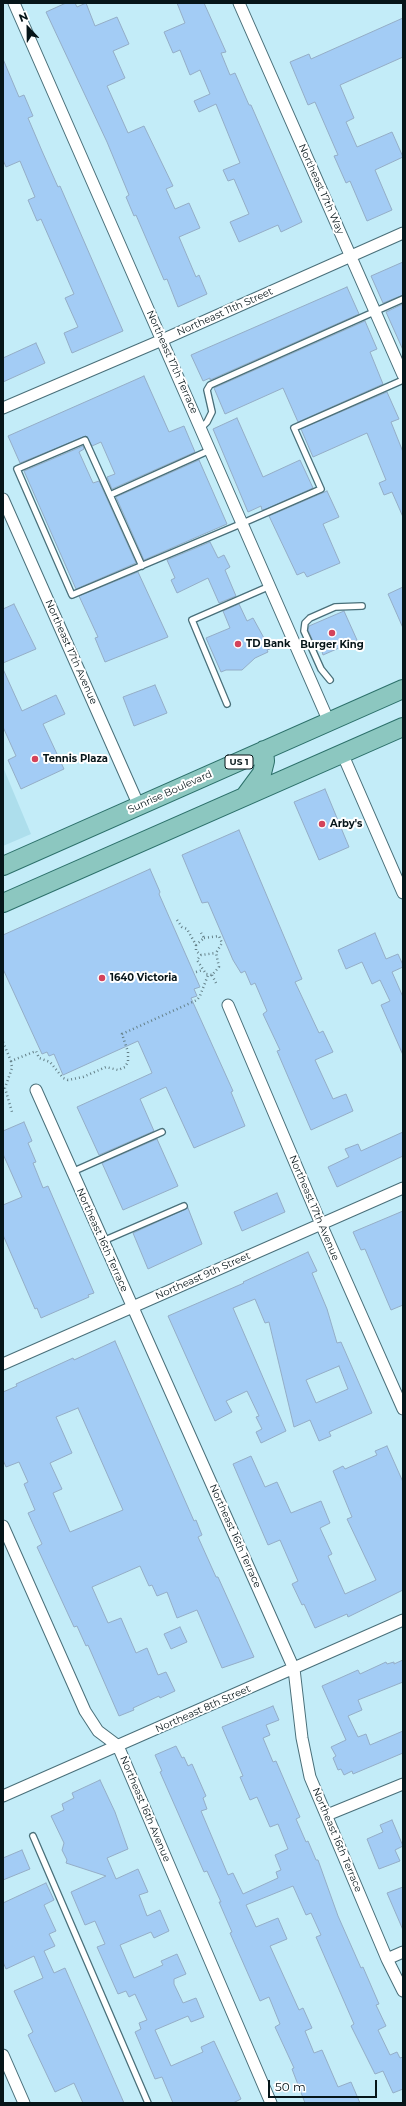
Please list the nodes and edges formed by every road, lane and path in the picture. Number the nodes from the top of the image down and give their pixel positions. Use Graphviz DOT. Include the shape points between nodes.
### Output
graph roads {
  1 [pos="14,3"];
  2 [pos="239,3"];
  3 [pos="403,233"];
  4 [pos="350,256"];
  5 [pos="403,299"];
  6 [pos="374,312"];
  7 [pos="162,340"];
  8 [pos="403,375"];
  9 [pos="403,380"];
  10 [pos="3,408"];
  11 [pos="200,428"];
  12 [pos="210,450"];
  13 [pos="110,495"];
  14 [pos="3,499"];
  15 [pos="243,523"];
  16 [pos="142,566"];
  17 [pos="270,586"];
  18 [pos="362,606"];
  19 [pos="330,680"];
  20 [pos="403,689"];
  21 [pos="227,704"];
  22 [pos="329,722"];
  23 [pos="403,727"];
  24 [pos="264,750"];
  25 [pos="342,754"];
  26 [pos="245,796"];
  27 [pos="139,806"];
  28 [pos="3,866"];
  29 [pos="403,892"];
  30 [pos="3,903"];
  31 [pos="177,920"];
  32 [pos="200,930"];
  33 [pos="204,938"];
  34 [pos="196,944"];
  35 [pos="216,953"];
  36 [pos="201,955"];
  37 [pos="203,970"];
  38 [pos="196,972"];
  39 [pos="208,974"];
  40 [pos="212,975"];
  41 [pos="216,983"];
  42 [pos="228,1005"];
  43 [pos="3,1042"];
  44 [pos="11,1061"];
  45 [pos="36,1090"];
  46 [pos="12,1112"];
  47 [pos="162,1132"];
  48 [pos="72,1172"];
  49 [pos="403,1188"];
  50 [pos="184,1206"];
  51 [pos="321,1224"];
  52 [pos="102,1241"];
  53 [pos="132,1307"];
  54 [pos="3,1364"];
  55 [pos="403,1409"];
  56 [pos="3,1526"];
  57 [pos="403,1620"];
  58 [pos="294,1669"];
  59 [pos="118,1746"];
  60 [pos="403,1784"];
  61 [pos="3,1796"];
  62 [pos="326,1815"];
  63 [pos="33,1836"];
  64 [pos="403,1952"];
  65 [pos="387,1959"];
  66 [pos="403,1991"];
  67 [pos="3,2054"];
  68 [pos="24,2103"];
  69 [pos="148,2103"];
  70 [pos="271,2103"];
  1 -- 7 [label="street, Northeast 17th Terrace"];
  2 -- 4 [label="street, Northeast 17th Way"];
  3 -- 4 [label="street, Northeast 11th Street"];
  4 -- 6 [label="street, Northeast 17th Way"];
  4 -- 7 [label="street, Northeast 11th Street"];
  5 -- 6 [label="lane"];
  6 -- 8 [label="street, Northeast 17th Way"];
  6 -- 11 [label="lane" via="210,385 207,390 212,412"];
  7 -- 10 [label="street, Northeast 11th Street"];
  7 -- 11 [label="street, Northeast 17th Terrace"];
  9 -- 15 [label="lane" via="294,428 321,488"];
  11 -- 12 [label="street, Northeast 17th Terrace"];
  12 -- 13 [label="lane"];
  12 -- 15 [label="street, Northeast 17th Terrace"];
  13 -- 16 [label="lane"];
  13 -- 16 [label="lane" via="85,440 17,469 72,595"];
  14 -- 27 [label="street, Northeast 17th Avenue"];
  15 -- 16 [label="lane"];
  15 -- 17 [label="street, Northeast 17th Terrace"];
  17 -- 21 [label="lane" via="192,620"];
  17 -- 22 [label="street, Northeast 17th Terrace"];
  18 -- 19 [label="lane" via="335,607 310,618 305,623 304,631 321,669"];
  20 -- 22 [label="main road, Sunrise Boulevard / US 1"];
  22 -- 24 [label="main road, Sunrise Boulevard / US 1"];
  23 -- 25 [label="main road"];
  24 -- 26 [label="main road" via="266,761 262,773"];
  24 -- 27 [label="main road, Sunrise Boulevard / US 1"];
  25 -- 26 [label="main road"];
  25 -- 29 [label="street"];
  26 -- 30 [label="main road"];
  27 -- 28 [label="main road, Sunrise Boulevard / US 1"];
  31 -- 34 [label="path"];
  32 -- 33 [label="path"];
  33 -- 34 [label="path"];
  33 -- 35 [label="path" via="219,936 222,943"];
  34 -- 36 [label="path" via="196,951"];
  35 -- 36 [label="path"];
  35 -- 40 [label="path" via="219,967"];
  36 -- 37 [label="path" via="197,960"];
  37 -- 38 [label="path"];
  37 -- 39 [label="path"];
  39 -- 40 [label="path"];
  39 -- 44 [label="path" via="196,1000 122,1034 128,1052 126,1067 118,1070 106,1067 95,1073 68,1080 50,1062 39,1058 36,1051"];
  40 -- 41 [label="path"];
  42 -- 51 [label="street, Northeast 17th Avenue"];
  43 -- 44 [label="path"];
  44 -- 46 [label="path" via="12,1068 4,1088"];
  45 -- 48 [label="street, Northeast 16th Terrace"];
  47 -- 48 [label="lane"];
  48 -- 52 [label="street, Northeast 16th Terrace"];
  49 -- 51 [label="street, Northeast 9th Street"];
  50 -- 52 [label="lane"];
  51 -- 53 [label="street, Northeast 9th Street"];
  51 -- 55 [label="street, Northeast 17th Avenue"];
  52 -- 53 [label="street, Northeast 16th Terrace"];
  53 -- 54 [label="street, Northeast 9th Street"];
  53 -- 58 [label="street, Northeast 16th Terrace"];
  56 -- 59 [label="street, Northeast 16th Avenue" via="85,1711 98,1731"];
  57 -- 58 [label="street, Northeast 8th Street"];
  58 -- 59 [label="street, Northeast 8th Street"];
  58 -- 62 [label="street, Northeast 16th Terrace" via="302,1738 310,1777"];
  59 -- 61 [label="street, Northeast 8th Street"];
  59 -- 70 [label="street, Northeast 16th Avenue"];
  60 -- 62 [label="street"];
  62 -- 65 [label="street, Northeast 16th Terrace"];
  63 -- 69 [label="lane"];
  64 -- 65 [label="street"];
  65 -- 66 [label="street, Northeast 16th Terrace"];
  67 -- 68 [label="street"];
}
